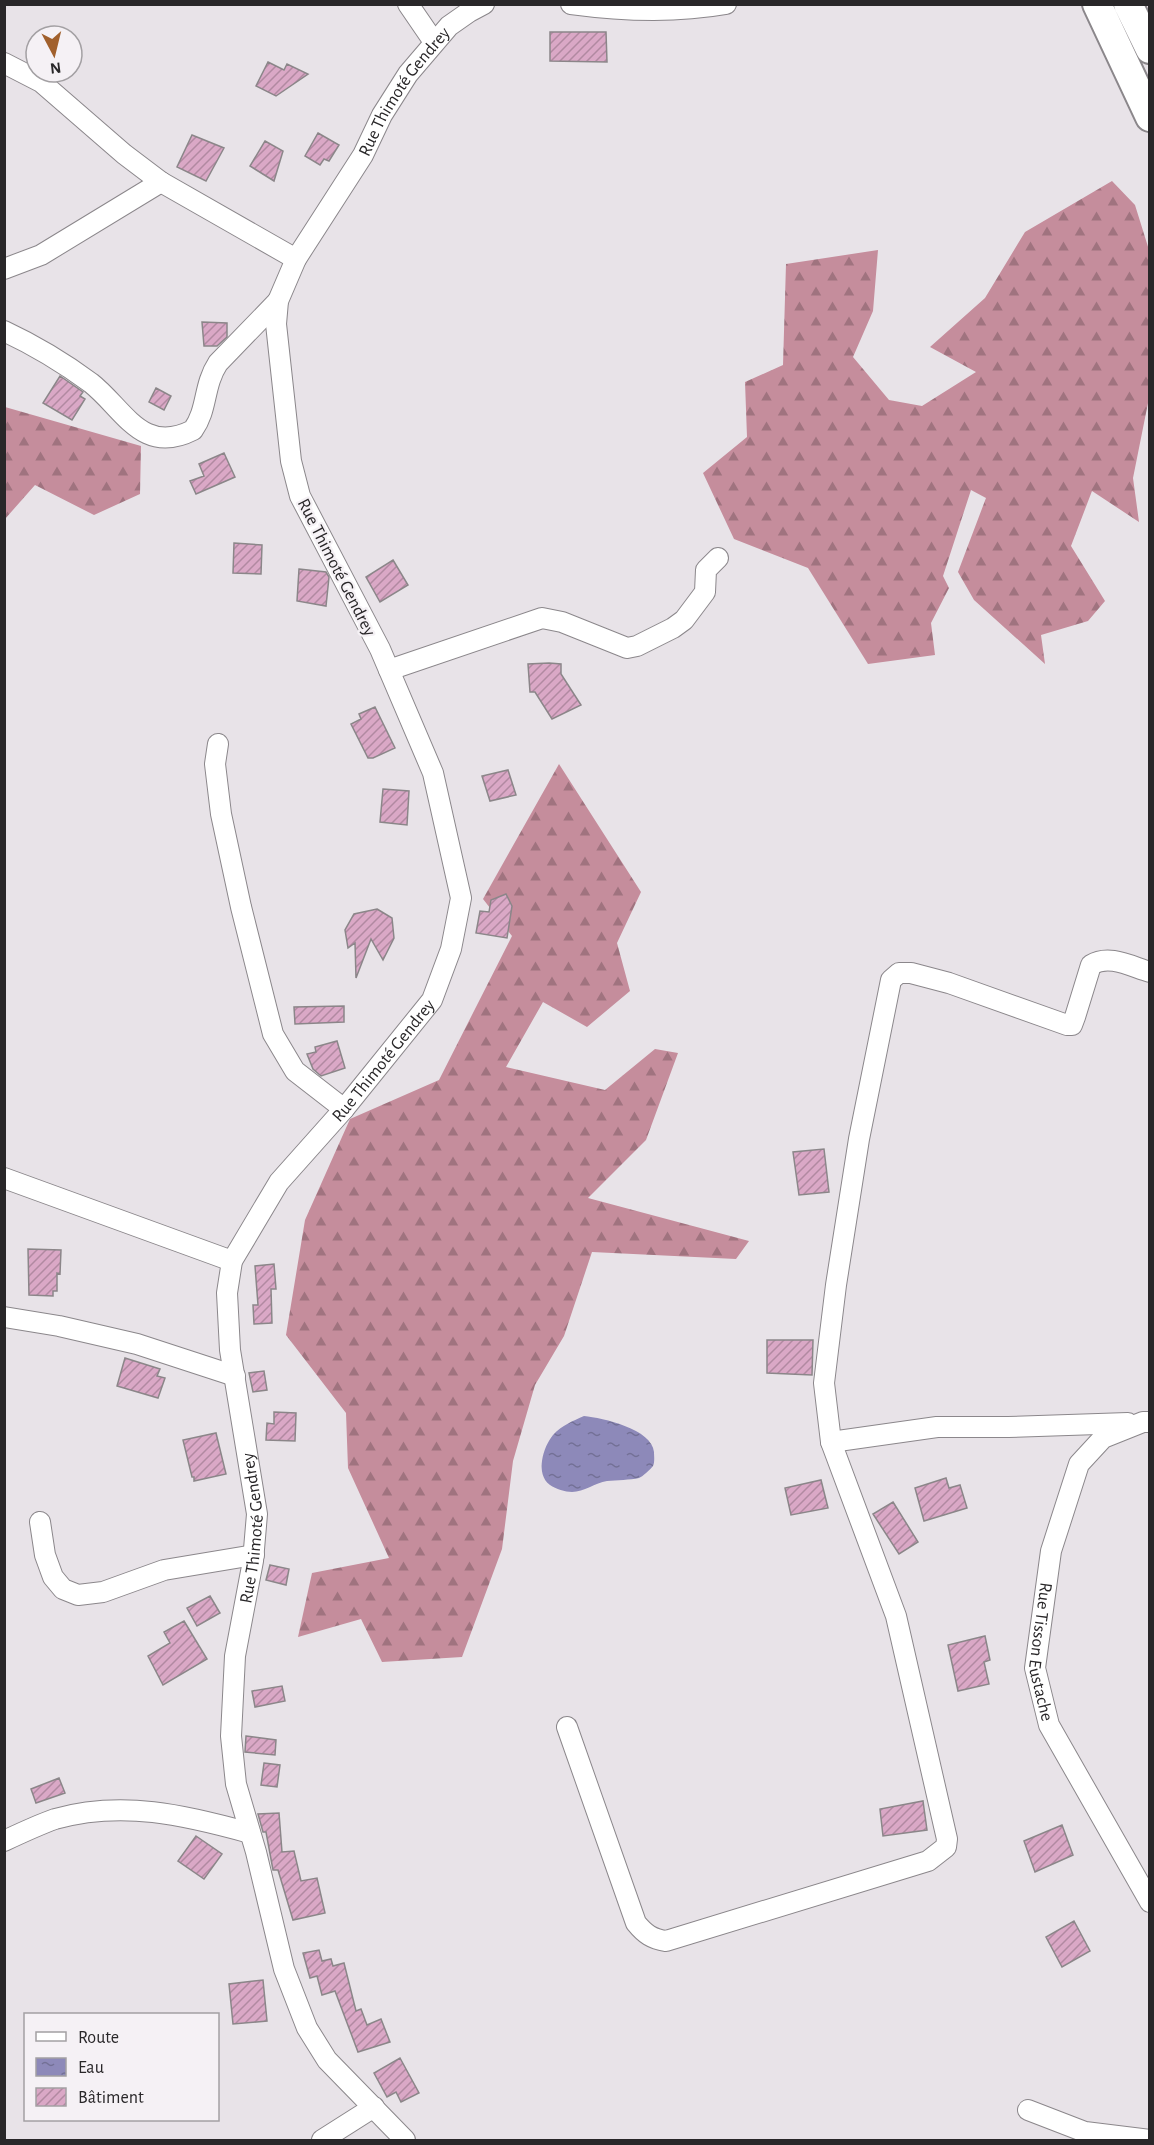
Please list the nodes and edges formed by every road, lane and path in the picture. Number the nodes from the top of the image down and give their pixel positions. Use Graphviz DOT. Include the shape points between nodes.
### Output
graph roads {
  1 [pos="408,4"];
  2 [pos="484,4"];
  3 [pos="572,4"];
  4 [pos="726,4"];
  5 [pos="1115,9"];
  6 [pos="434,42"];
  7 [pos="1149,49"];
  8 [pos="4,63"];
  9 [pos="1149,117"];
  10 [pos="161,182"];
  11 [pos="296,260"];
  12 [pos="4,269"];
  13 [pos="278,301"];
  14 [pos="4,331"];
  15 [pos="718,558"];
  16 [pos="389,670"];
  17 [pos="218,744"];
  18 [pos="1149,972"];
  19 [pos="344,1109"];
  20 [pos="4,1178"];
  21 [pos="232,1260"];
  22 [pos="4,1317"];
  23 [pos="235,1376"];
  24 [pos="1146,1422"];
  25 [pos="831,1442"];
  26 [pos="40,1522"];
  27 [pos="254,1556"];
  28 [pos="567,1727"];
  29 [pos="250,1833"];
  30 [pos="4,1840"];
  31 [pos="1149,1902"];
  32 [pos="374,2107"];
  33 [pos="1028,2110"];
  34 [pos="322,2140"];
  35 [pos="405,2140"];
  36 [pos="1149,2140"];
  1 -- 6 [label="street"];
  2 -- 6 [label="street, Rue Thimoté Gendrey" via="449,26"];
  3 -- 4 [label="street" via="652,11"];
  5 -- 7 [label="highway"];
  5 -- 9 [label="highway"];
  6 -- 11 [label="street, Rue Thimoté Gendrey" via="382,115 363,155"];
  8 -- 10 [label="street" via="41,82"];
  10 -- 11 [label="street"];
  10 -- 12 [label="street" via="41,255"];
  11 -- 13 [label="street, Rue Thimoté Gendrey"];
  13 -- 14 [label="street" via="210,375 202,413 193,430 172,437 138,429 92,384 30,343"];
  13 -- 16 [label="street, Rue Thimoté Gendrey" via="276,324 290,450 300,496"];
  15 -- 16 [label="street" via="706,570 705,592 684,620 637,646 627,648 542,618"];
  16 -- 19 [label="street, Rue Thimoté Gendrey" via="433,773 461,898 451,949 432,1000"];
  17 -- 19 [label="street" via="215,765 221,814 273,1034 295,1071"];
  18 -- 25 [label="street" via="1107,959 1091,965 1075,1017 1067,1025 949,983 899,973 891,980 858,1139 833,1306 824,1383"];
  19 -- 21 [label="street, Rue Thimoté Gendrey" via="279,1182"];
  20 -- 21 [label="street"];
  21 -- 23 [label="street, Rue Thimoté Gendrey" via="227,1293"];
  22 -- 23 [label="street" via="137,1344"];
  23 -- 27 [label="street, Rue Thimoté Gendrey" via="257,1514"];
  24 -- 25 [label="street" via="937,1427"];
  24 -- 31 [label="street, Rue Tisson Eustache" via="1103,1438 1079,1464 1051,1551 1035,1668 1049,1725"];
  25 -- 28 [label="street" via="896,1616 946,1847 928,1862 666,1941 655,1939 644,1934 636,1923"];
  26 -- 27 [label="street" via="53,1577 63,1589 78,1595 103,1592 164,1570"];
  27 -- 29 [label="street, Rue Thimoté Gendrey" via="235,1656 231,1736 236,1784"];
  29 -- 30 [label="street" via="157,1811 119,1810 56,1819"];
  29 -- 32 [label="street, Rue Thimoté Gendrey" via="284,1969 307,2028 327,2060"];
  32 -- 34 [label="street"];
  32 -- 35 [label="street, Rue Thimoté Gendrey"];
  33 -- 36 [label="street" via="1085,2133"];
}
